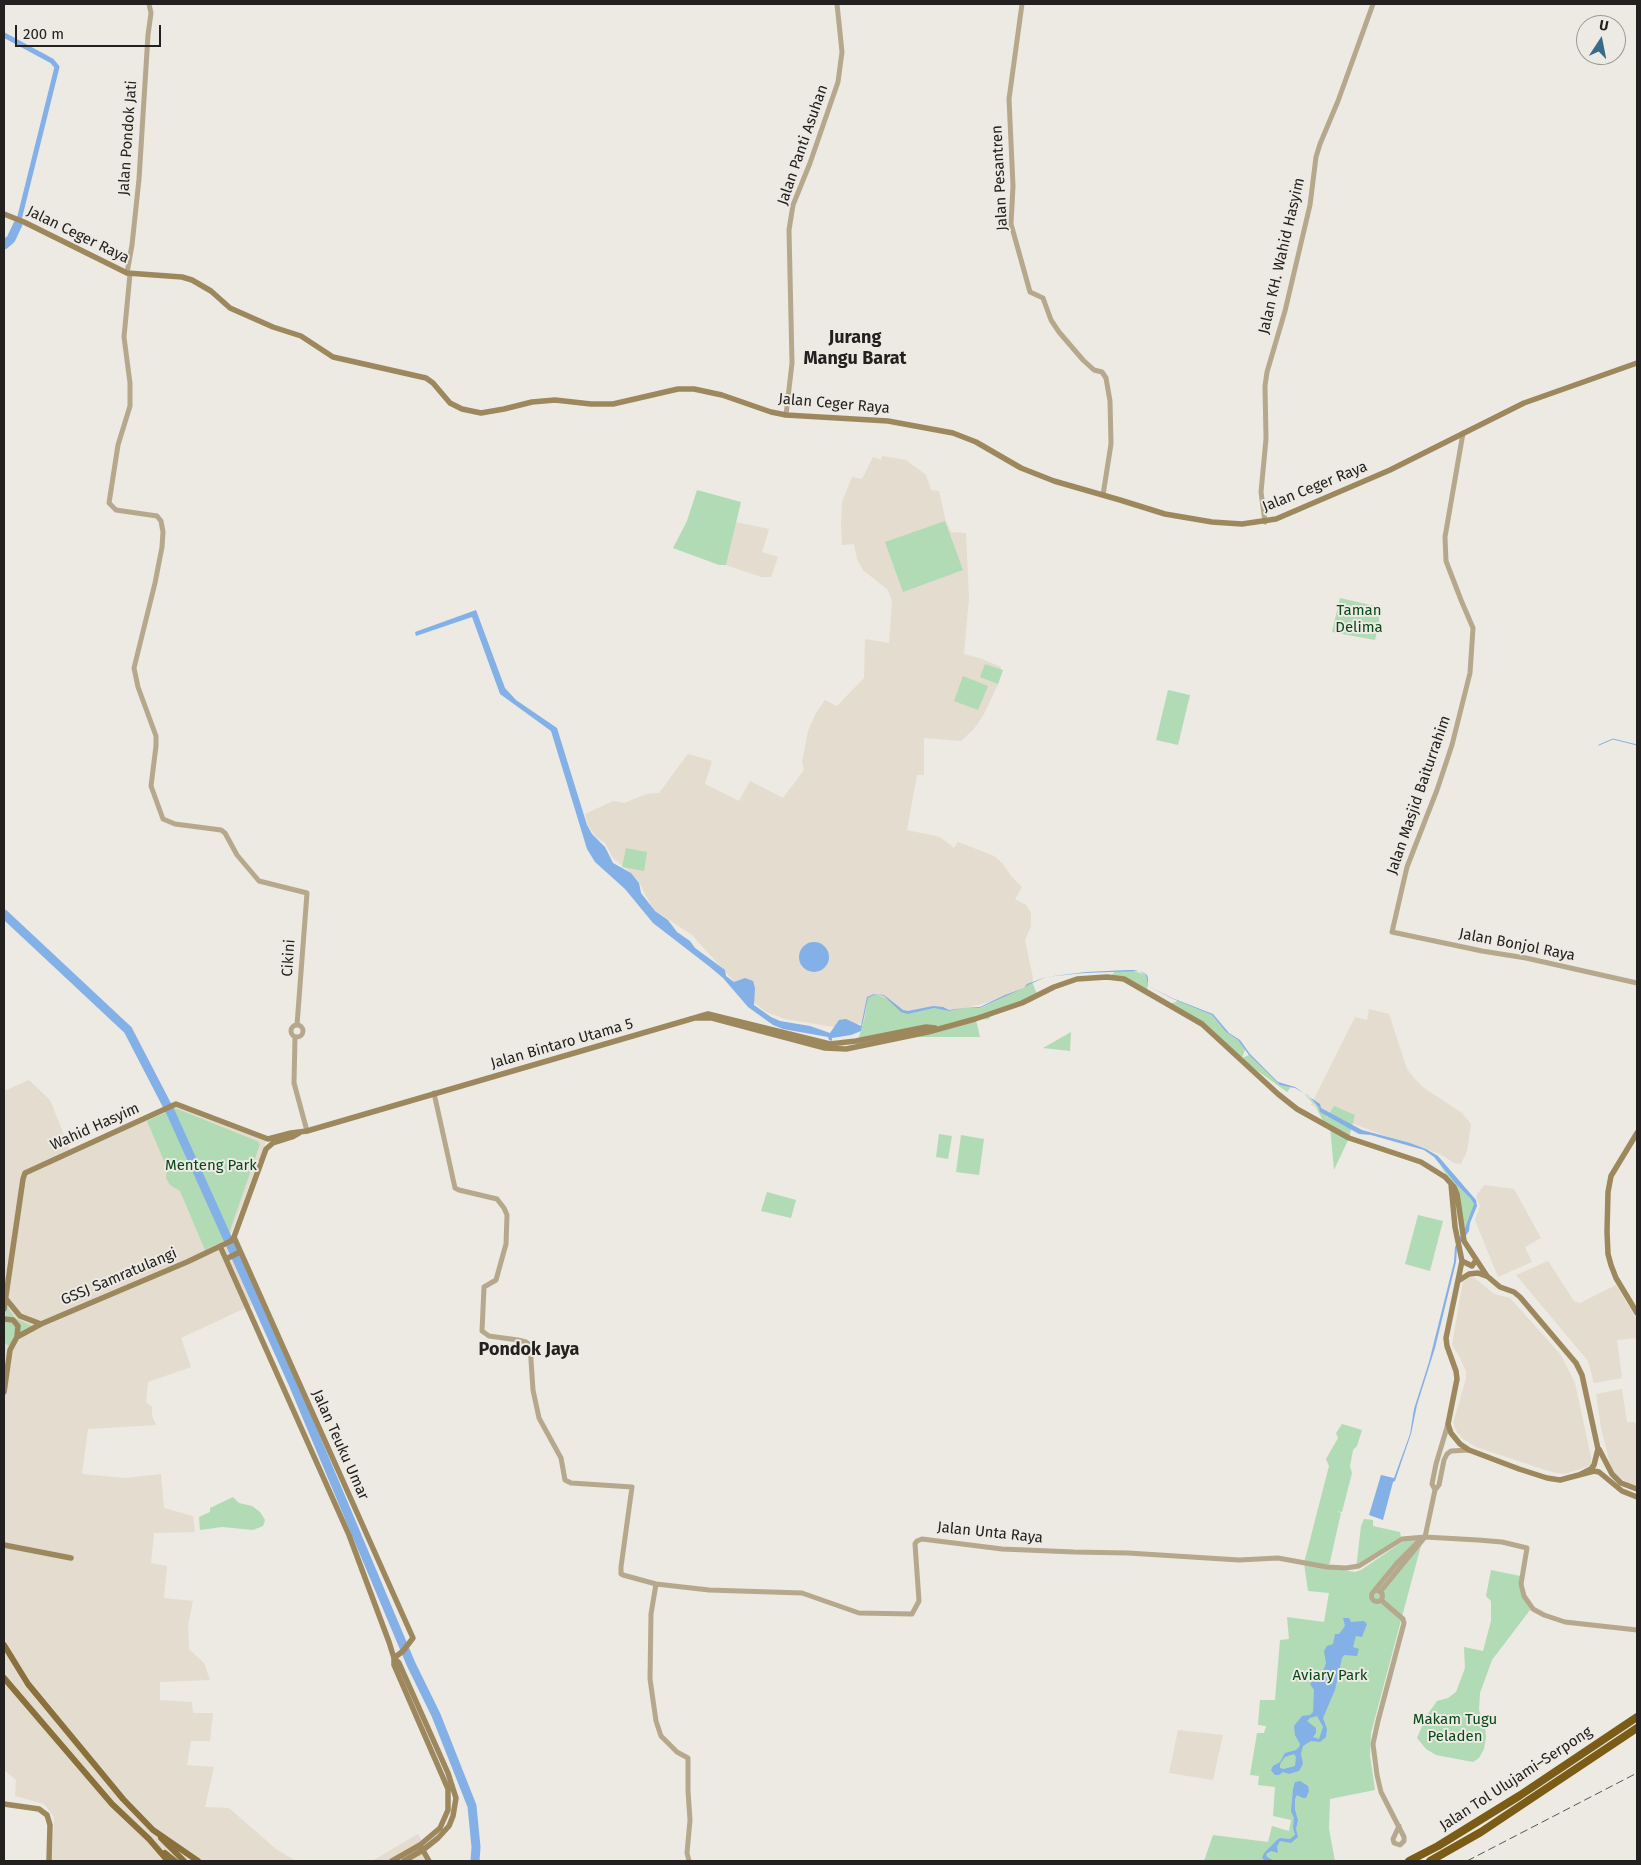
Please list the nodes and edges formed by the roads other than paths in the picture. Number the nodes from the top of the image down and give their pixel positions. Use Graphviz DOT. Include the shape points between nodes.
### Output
graph roads {
  1 [pos="149,4"];
  2 [pos="837,4"];
  3 [pos="1022,4"];
  4 [pos="1373,4"];
  5 [pos="4,214"];
  6 [pos="128,274"];
  7 [pos="1637,363"];
  8 [pos="786,415"];
  9 [pos="1463,432"];
  10 [pos="1103,495"];
  11 [pos="1265,522"];
  12 [pos="307,892"];
  13 [pos="1392,932"];
  14 [pos="1637,983"];
  15 [pos="297,1025"];
  16 [pos="296,1037"];
  17 [pos="434,1093"];
  18 [pos="307,1131"];
  19 [pos="299,1133"];
  20 [pos="1637,1133"];
  21 [pos="259,1137"];
  22 [pos="266,1149"];
  23 [pos="1451,1184"];
  24 [pos="232,1239"];
  25 [pos="222,1245"];
  26 [pos="238,1253"];
  27 [pos="228,1258"];
  28 [pos="1476,1260"];
  29 [pos="1462,1261"];
  30 [pos="1486,1276"];
  31 [pos="1458,1281"];
  32 [pos="5,1298"];
  33 [pos="4,1309"];
  34 [pos="1637,1313"];
  35 [pos="4,1319"];
  36 [pos="41,1324"];
  37 [pos="17,1337"];
  38 [pos="4,1392"];
  39 [pos="1448,1424"];
  40 [pos="1440,1445"];
  41 [pos="1598,1445"];
  42 [pos="1469,1450"];
  43 [pos="1451,1451"];
  44 [pos="1580,1474"];
  45 [pos="1637,1489"];
  46 [pos="1435,1490"];
  47 [pos="1637,1497"];
  48 [pos="1425,1537"];
  49 [pos="4,1546"];
  50 [pos="71,1558"];
  51 [pos="656,1584"];
  52 [pos="1377,1591"];
  53 [pos="1380,1600"];
  54 [pos="1637,1630"];
  55 [pos="4,1645"];
  56 [pos="4,1658"];
  57 [pos="394,1658"];
  58 [pos="16,1666"];
  59 [pos="5,1678"];
  60 [pos="1637,1717"];
  61 [pos="1637,1728"];
  62 [pos="4,1804"];
  63 [pos="1399,1826"];
  64 [pos="154,1830"];
  65 [pos="1394,1835"];
  66 [pos="1403,1835"];
  67 [pos="149,1839"];
  68 [pos="422,1848"];
  69 [pos="415,1852"];
  70 [pos="49,1861"];
  71 [pos="168,1861"];
  72 [pos="175,1861"];
  73 [pos="184,1861"];
  74 [pos="198,1861"];
  75 [pos="392,1861"];
  76 [pos="404,1861"];
  77 [pos="420,1861"];
  78 [pos="429,1861"];
  79 [pos="689,1861"];
  80 [pos="1409,1861"];
  81 [pos="1430,1861"];
  1 -- 6 [label="street, Jalan Pondok Jati" via="151,13 139,179"];
  2 -- 8 [label="street, Jalan Panti Asuhan" via="842,52 838,82 793,205 789,230 792,363"];
  3 -- 10 [label="street, Jalan Pesantren" via="1009,99 1011,224 1030,292 1043,298 1057,329 1083,360 1106,378 1111,444"];
  4 -- 11 [label="street, Jalan KH. Wahid Hasyim" via="1320,144 1309,208 1267,372 1261,492"];
  5 -- 6 [label="main road, Jalan Ceger Raya"];
  6 -- 8 [label="main road, Jalan Ceger Raya" via="192,280 211,291 231,309 301,336 333,357 426,378 450,403 470,411 555,400 612,404 685,388 722,395"];
  6 -- 12 [label="street, Jalan Pondok Jati" via="124,337 130,406 118,445 109,503 116,510 154,515 161,521 162,547 134,668 156,736 151,786 163,819 175,824 220,830 259,881"];
  7 -- 9 [label="main road, Jalan Ceger Raya" via="1524,403"];
  8 -- 10 [label="main road, Jalan Ceger Raya" via="888,420 953,433 1038,476"];
  9 -- 11 [label="main road, Jalan Ceger Raya" via="1378,475"];
  9 -- 13 [label="street, Jalan Masjid Baiturrahim" via="1445,537 1446,561 1473,628 1470,672 1452,744 1407,867"];
  10 -- 11 [label="main road, Jalan Ceger Raya" via="1178,517 1242,524"];
  12 -- 15 [label="street, Cikini"];
  13 -- 14 [label="street, Jalan Bonjol Raya"];
  15 -- 16 [label="street" via="290,1030"];
  15 -- 16 [label="street" via="303,1032"];
  16 -- 18 [label="street" via="294,1083"];
  17 -- 18 [label="main road, Jalan Bintaro Utama 5"];
  17 -- 23 [label="main road, Jalan Bintaro Utama 5" via="712,1014 830,1044 874,1040 975,1019 1077,979 1107,977 1124,979 1202,1024 1297,1109 1349,1138 1427,1164"];
  17 -- 51 [label="street, Jalan Unta Raya" via="455,1188 497,1199 507,1215 506,1244 500,1269 496,1280 484,1287 482,1331 486,1335 530,1344 533,1390 539,1418 561,1458 565,1480 573,1484 632,1487 621,1574"];
  18 -- 19 [label="main road, Jalan Bintaro Utama 5"];
  19 -- 21 [label="main road" via="268,1139"];
  19 -- 22 [label="main road"];
  20 -- 34 [label="main road" via="1611,1176 1607,1232 1611,1265"];
  21 -- 22 [label="main road"];
  21 -- 32 [label="main road, Wahid Hasyim" via="176,1104 25,1173"];
  22 -- 24 [label="main road"];
  23 -- 28 [label="main road" via="1457,1194 1462,1232"];
  23 -- 29 [label="main road"];
  24 -- 25 [label="main road, GSSJ Samratulangi"];
  24 -- 26 [label="main road, Jalan Teuku Umar"];
  25 -- 27 [label="main road, Jalan Teuku Umar"];
  25 -- 36 [label="main road, GSSJ Samratulangi"];
  26 -- 27 [label="main road"];
  26 -- 57 [label="main road, Jalan Teuku Umar" via="413,1638"];
  27 -- 57 [label="main road, Jalan Teuku Umar" via="349,1536"];
  28 -- 29 [label="main road" via="1472,1266"];
  28 -- 30 [label="main road"];
  29 -- 31 [label="main road"];
  30 -- 31 [label="main road" via="1474,1273"];
  30 -- 41 [label="main road" via="1520,1297 1576,1363 1582,1375"];
  31 -- 39 [label="main road" via="1446,1338 1457,1379"];
  32 -- 33 [label="main road"];
  32 -- 36 [label="main road" via="20,1316"];
  35 -- 37 [label="main road" via="18,1324"];
  36 -- 37 [label="main road, GSSJ Samratulangi"];
  37 -- 38 [label="main road" via="10,1350"];
  39 -- 40 [label="street"];
  39 -- 42 [label="main road" via="1456,1440"];
  40 -- 43 [label="street"];
  40 -- 46 [label="street" via="1432,1484"];
  41 -- 44 [label="main road" via="1594,1466"];
  41 -- 45 [label="main road" via="1612,1474 1621,1483"];
  42 -- 43 [label="street"];
  42 -- 44 [label="main road" via="1547,1478 1560,1480"];
  43 -- 46 [label="street" via="1444,1460"];
  44 -- 47 [label="main road" via="1599,1472 1622,1491"];
  46 -- 48 [label="street"];
  48 -- 51 [label="street, Jalan Unta Raya" via="1398,1540 1359,1566 1346,1568 1278,1558 1239,1560 1002,1549 922,1539 915,1544 919,1601 912,1614 859,1612 802,1593 709,1590"];
  48 -- 52 [label="street" via="1414,1545"];
  48 -- 54 [label="street" via="1489,1540 1526,1547 1521,1584 1533,1609 1565,1622"];
  49 -- 50 [label="main road"];
  51 -- 79 [label="street" via="650,1679 661,1736 688,1758"];
  52 -- 53 [label="street" via="1382,1595"];
  52 -- 53 [label="street" via="1372,1594 1372,1599"];
  53 -- 63 [label="street" via="1403,1618 1404,1623 1373,1744 1376,1776"];
  55 -- 58 [label="main road"];
  56 -- 58 [label="main road"];
  57 -- 68 [label="main road, Jalan Teuku Umar" via="394,1665 449,1796 444,1821"];
  58 -- 64 [label="main road" via="112,1787"];
  59 -- 67 [label="main road" via="112,1804"];
  60 -- 80 [label="highway, Jalan Tol Ulujami–Serpong" via="1519,1796"];
  61 -- 81 [label="highway, Jalan Tol Ulujami–Serpong" via="1482,1832"];
  62 -- 70 [label="main road" via="40,1809 47,1815 50,1825"];
  63 -- 65 [label="street"];
  63 -- 66 [label="street"];
  64 -- 73 [label="main road"];
  64 -- 74 [label="main road"];
  65 -- 66 [label="street"];
  65 -- 66 [label="street" via="1393,1841 1400,1844 1404,1841"];
  67 -- 71 [label="main road"];
  67 -- 72 [label="main road"];
  68 -- 69 [label="main road, Jalan Teuku Umar"];
  68 -- 78 [label="main road"];
  69 -- 75 [label="main road, Jalan Teuku Umar"];
  69 -- 76 [label="main road, Jalan Teuku Umar"];
  69 -- 77 [label="main road"];
}
